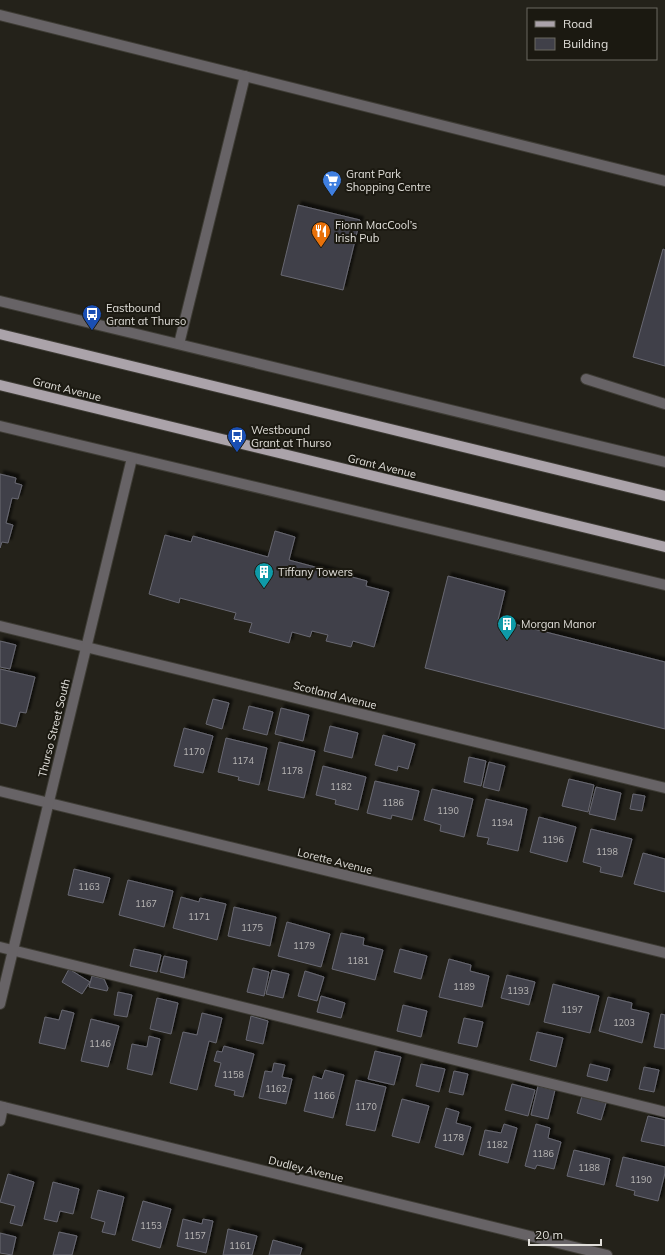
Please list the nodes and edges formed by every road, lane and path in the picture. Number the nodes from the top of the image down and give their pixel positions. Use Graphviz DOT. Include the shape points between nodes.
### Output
graph roads {
  1 [pos="0,15"];
  2 [pos="245,76"];
  3 [pos="665,181"];
  4 [pos="0,300"];
  5 [pos="0,334"];
  6 [pos="179,344"];
  7 [pos="586,379"];
  8 [pos="0,385"];
  9 [pos="665,404"];
  10 [pos="0,426"];
  11 [pos="132,458"];
  12 [pos="665,462"];
  13 [pos="665,496"];
  14 [pos="665,547"];
  15 [pos="665,585"];
  16 [pos="0,626"];
  17 [pos="86,647"];
  18 [pos="665,788"];
  19 [pos="0,791"];
  20 [pos="48,803"];
  21 [pos="0,947"];
  22 [pos="13,950"];
  23 [pos="665,953"];
  24 [pos="0,1004"];
  25 [pos="2,1106"];
  26 [pos="665,1112"];
  27 [pos="0,1121"];
  28 [pos="607,1255"];
  1 -- 2 [label="street"];
  2 -- 3 [label="street"];
  2 -- 6 [label="street"];
  4 -- 6 [label="street"];
  5 -- 13 [label="main road"];
  6 -- 12 [label="street"];
  7 -- 9 [label="street"];
  8 -- 14 [label="main road, Grant Avenue"];
  10 -- 11 [label="street"];
  11 -- 15 [label="street"];
  11 -- 17 [label="street, Thurso Street South"];
  16 -- 17 [label="street, Scotland Avenue"];
  17 -- 18 [label="street, Scotland Avenue"];
  17 -- 20 [label="street, Thurso Street South"];
  19 -- 20 [label="street, Lorette Avenue"];
  20 -- 22 [label="street, Thurso Street South"];
  20 -- 23 [label="street, Lorette Avenue"];
  21 -- 22 [label="street"];
  22 -- 24 [label="street, Thurso Street South"];
  22 -- 26 [label="street"];
  25 -- 27 [label="street"];
  25 -- 28 [label="street, Dudley Avenue"];
}
